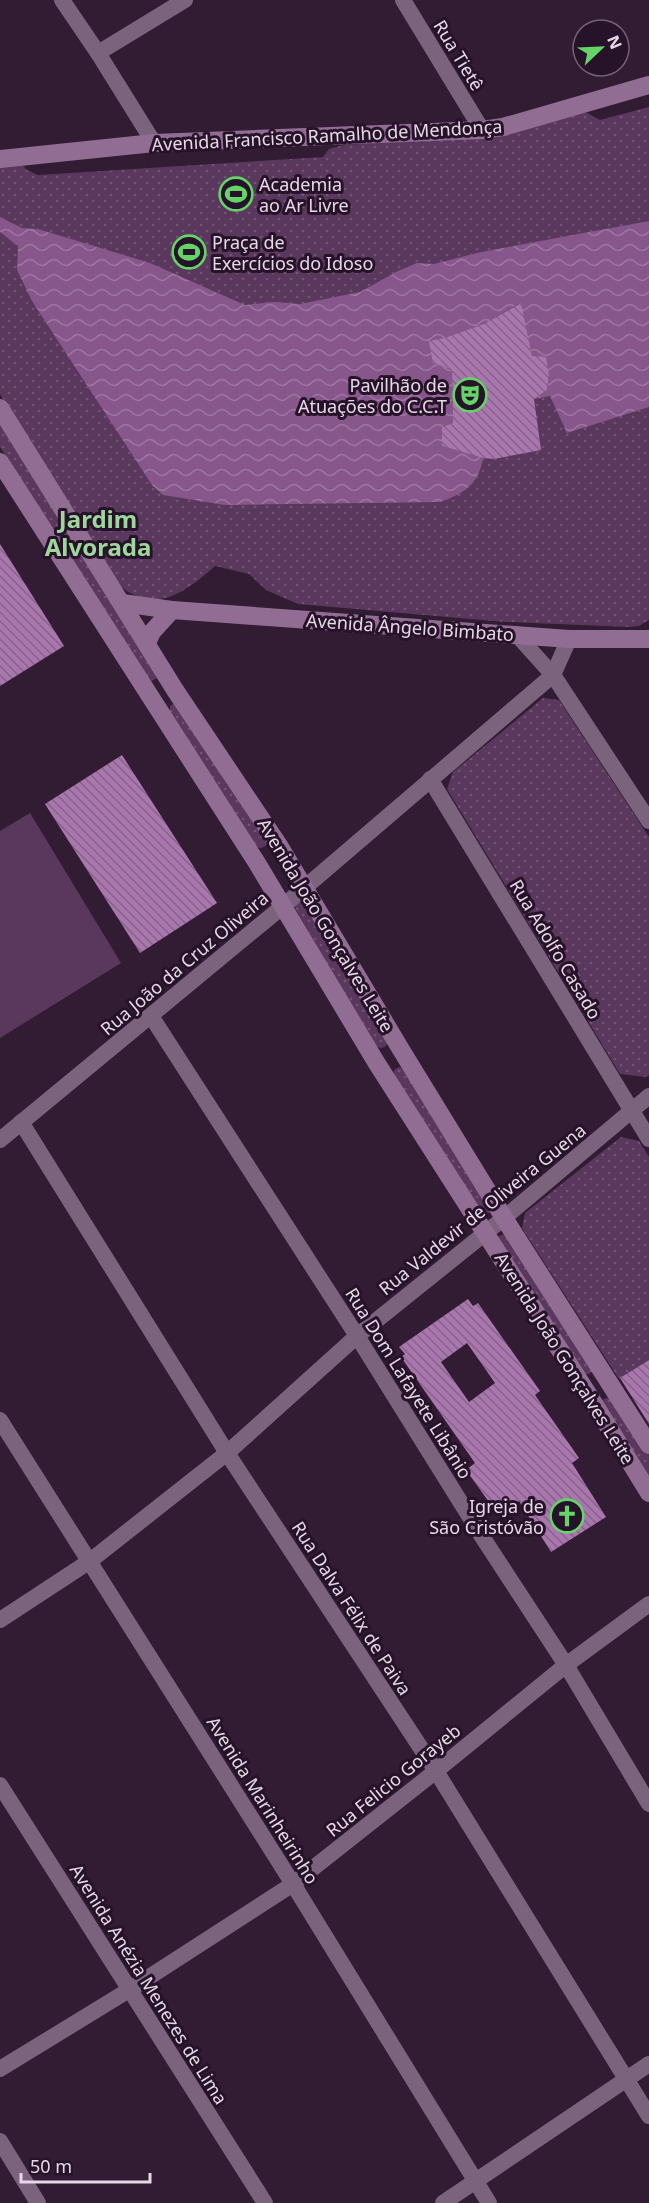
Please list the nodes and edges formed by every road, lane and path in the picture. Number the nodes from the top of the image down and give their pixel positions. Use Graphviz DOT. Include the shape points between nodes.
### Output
graph roads {
  1 [pos="62,0"];
  2 [pos="185,0"];
  3 [pos="403,0"];
  4 [pos="98,53"];
  5 [pos="649,85"];
  6 [pos="482,130"];
  7 [pos="154,143"];
  8 [pos="0,159"];
  9 [pos="0,408"];
  10 [pos="0,462"];
  11 [pos="122,603"];
  12 [pos="172,610"];
  13 [pos="516,634"];
  14 [pos="569,639"];
  15 [pos="649,639"];
  16 [pos="147,643"];
  17 [pos="553,675"];
  18 [pos="430,779"];
  19 [pos="649,821"];
  20 [pos="280,847"];
  21 [pos="256,863"];
  22 [pos="305,888"];
  23 [pos="282,907"];
  24 [pos="151,1016"];
  25 [pos="399,1048"];
  26 [pos="376,1062"];
  27 [pos="649,1096"];
  28 [pos="631,1111"];
  29 [pos="21,1122"];
  30 [pos="649,1139"];
  31 [pos="0,1140"];
  32 [pos="504,1218"];
  33 [pos="485,1233"];
  34 [pos="357,1336"];
  35 [pos="610,1383"];
  36 [pos="590,1396"];
  37 [pos="0,1420"];
  38 [pos="649,1444"];
  39 [pos="227,1453"];
  40 [pos="649,1493"];
  41 [pos="90,1561"];
  42 [pos="649,1604"];
  43 [pos="0,1620"];
  44 [pos="566,1665"];
  45 [pos="436,1771"];
  46 [pos="0,1785"];
  47 [pos="649,1804"];
  48 [pos="293,1884"];
  49 [pos="129,1990"];
  50 [pos="649,2064"];
  51 [pos="0,2069"];
  52 [pos="626,2079"];
  53 [pos="649,2116"];
  54 [pos="0,2141"];
  55 [pos="476,2182"];
  56 [pos="38,2203"];
  57 [pos="265,2203"];
  58 [pos="443,2203"];
  59 [pos="489,2203"];
  1 -- 4 [label="street"];
  2 -- 4 [label="street"];
  3 -- 6 [label="street, Rua Tietê"];
  4 -- 7 [label="street"];
  5 -- 6 [label="main road, Avenida Francisco Ramalho de Mendonça"];
  6 -- 7 [label="main road, Avenida Francisco Ramalho de Mendonça"];
  7 -- 8 [label="main road, Avenida Francisco Ramalho de Mendonça"];
  9 -- 11 [label="main road, Avenida João Gonçalves Leite"];
  10 -- 21 [label="main road, Avenida João Gonçalves Leite"];
  11 -- 12 [label="main road, Avenida Ângelo Bimbato"];
  11 -- 16 [label="main road, Avenida João Gonçalves Leite"];
  12 -- 13 [label="main road, Avenida Ângelo Bimbato"];
  12 -- 16 [label="main road"];
  13 -- 14 [label="main road, Avenida Ângelo Bimbato"];
  13 -- 17 [label="street"];
  14 -- 15 [label="main road, Avenida Ângelo Bimbato"];
  14 -- 17 [label="street, Rua João da Cruz Oliveira"];
  16 -- 20 [label="main road, Avenida João Gonçalves Leite"];
  17 -- 18 [label="street, Rua João da Cruz Oliveira"];
  17 -- 19 [label="street"];
  18 -- 22 [label="street, Rua João da Cruz Oliveira"];
  18 -- 28 [label="street, Rua Adolfo Casado"];
  20 -- 21 [label="main road"];
  20 -- 22 [label="main road, Avenida João Gonçalves Leite"];
  21 -- 23 [label="main road, Avenida João Gonçalves Leite"];
  22 -- 23 [label="street, Rua João da Cruz Oliveira"];
  22 -- 25 [label="main road, Avenida João Gonçalves Leite"];
  23 -- 24 [label="street, Rua João da Cruz Oliveira"];
  23 -- 26 [label="main road, Avenida João Gonçalves Leite"];
  24 -- 29 [label="street, Rua João da Cruz Oliveira"];
  24 -- 34 [label="street, Rua Dom Lafayete Libânio"];
  25 -- 26 [label="main road"];
  25 -- 32 [label="main road, Avenida João Gonçalves Leite"];
  26 -- 33 [label="main road, Avenida João Gonçalves Leite"];
  27 -- 28 [label="street, Rua Valdevir de Oliveira Guena"];
  28 -- 30 [label="street, Rua Adolfo Casado"];
  28 -- 32 [label="street, Rua Valdevir de Oliveira Guena"];
  29 -- 31 [label="street, Rua João da Cruz Oliveira"];
  29 -- 39 [label="street, Rua Dalva Félix de Paiva"];
  32 -- 33 [label="street, Rua Valdevir de Oliveira Guena"];
  32 -- 35 [label="main road, Avenida João Gonçalves Leite"];
  33 -- 34 [label="street, Rua Valdevir de Oliveira Guena"];
  33 -- 36 [label="main road, Avenida João Gonçalves Leite"];
  34 -- 39 [label="street, Rua Valdevir de Oliveira Guena"];
  34 -- 44 [label="street, Rua Dom Lafayete Libânio"];
  35 -- 36 [label="main road"];
  35 -- 38 [label="main road, Avenida João Gonçalves Leite"];
  36 -- 40 [label="main road, Avenida João Gonçalves Leite"];
  37 -- 41 [label="street, Avenida Marinheirinho"];
  39 -- 41 [label="street, Rua Valdevir de Oliveira Guena"];
  39 -- 45 [label="street, Rua Dalva Félix de Paiva"];
  41 -- 43 [label="street, Rua Valdevir de Oliveira Guena"];
  41 -- 48 [label="street, Avenida Marinheirinho"];
  42 -- 44 [label="street, Rua Felicio Gorayeb"];
  44 -- 45 [label="street, Rua Felicio Gorayeb"];
  44 -- 47 [label="street, Rua Dom Lafayete Libânio"];
  45 -- 48 [label="street, Rua Felicio Gorayeb"];
  45 -- 52 [label="street, Rua Dalva Félix de Paiva"];
  46 -- 49 [label="street, Avenida Anézia Menezes de Lima"];
  48 -- 49 [label="street, Rua Felicio Gorayeb"];
  48 -- 55 [label="street, Avenida Marinheirinho"];
  49 -- 51 [label="street, Rua Felicio Gorayeb"];
  49 -- 57 [label="street, Avenida Anézia Menezes de Lima"];
  50 -- 52 [label="street"];
  52 -- 53 [label="street, Rua Dalva Félix de Paiva"];
  52 -- 55 [label="street"];
  54 -- 56 [label="street"];
  55 -- 58 [label="street"];
  55 -- 59 [label="street, Avenida Marinheirinho"];
}
